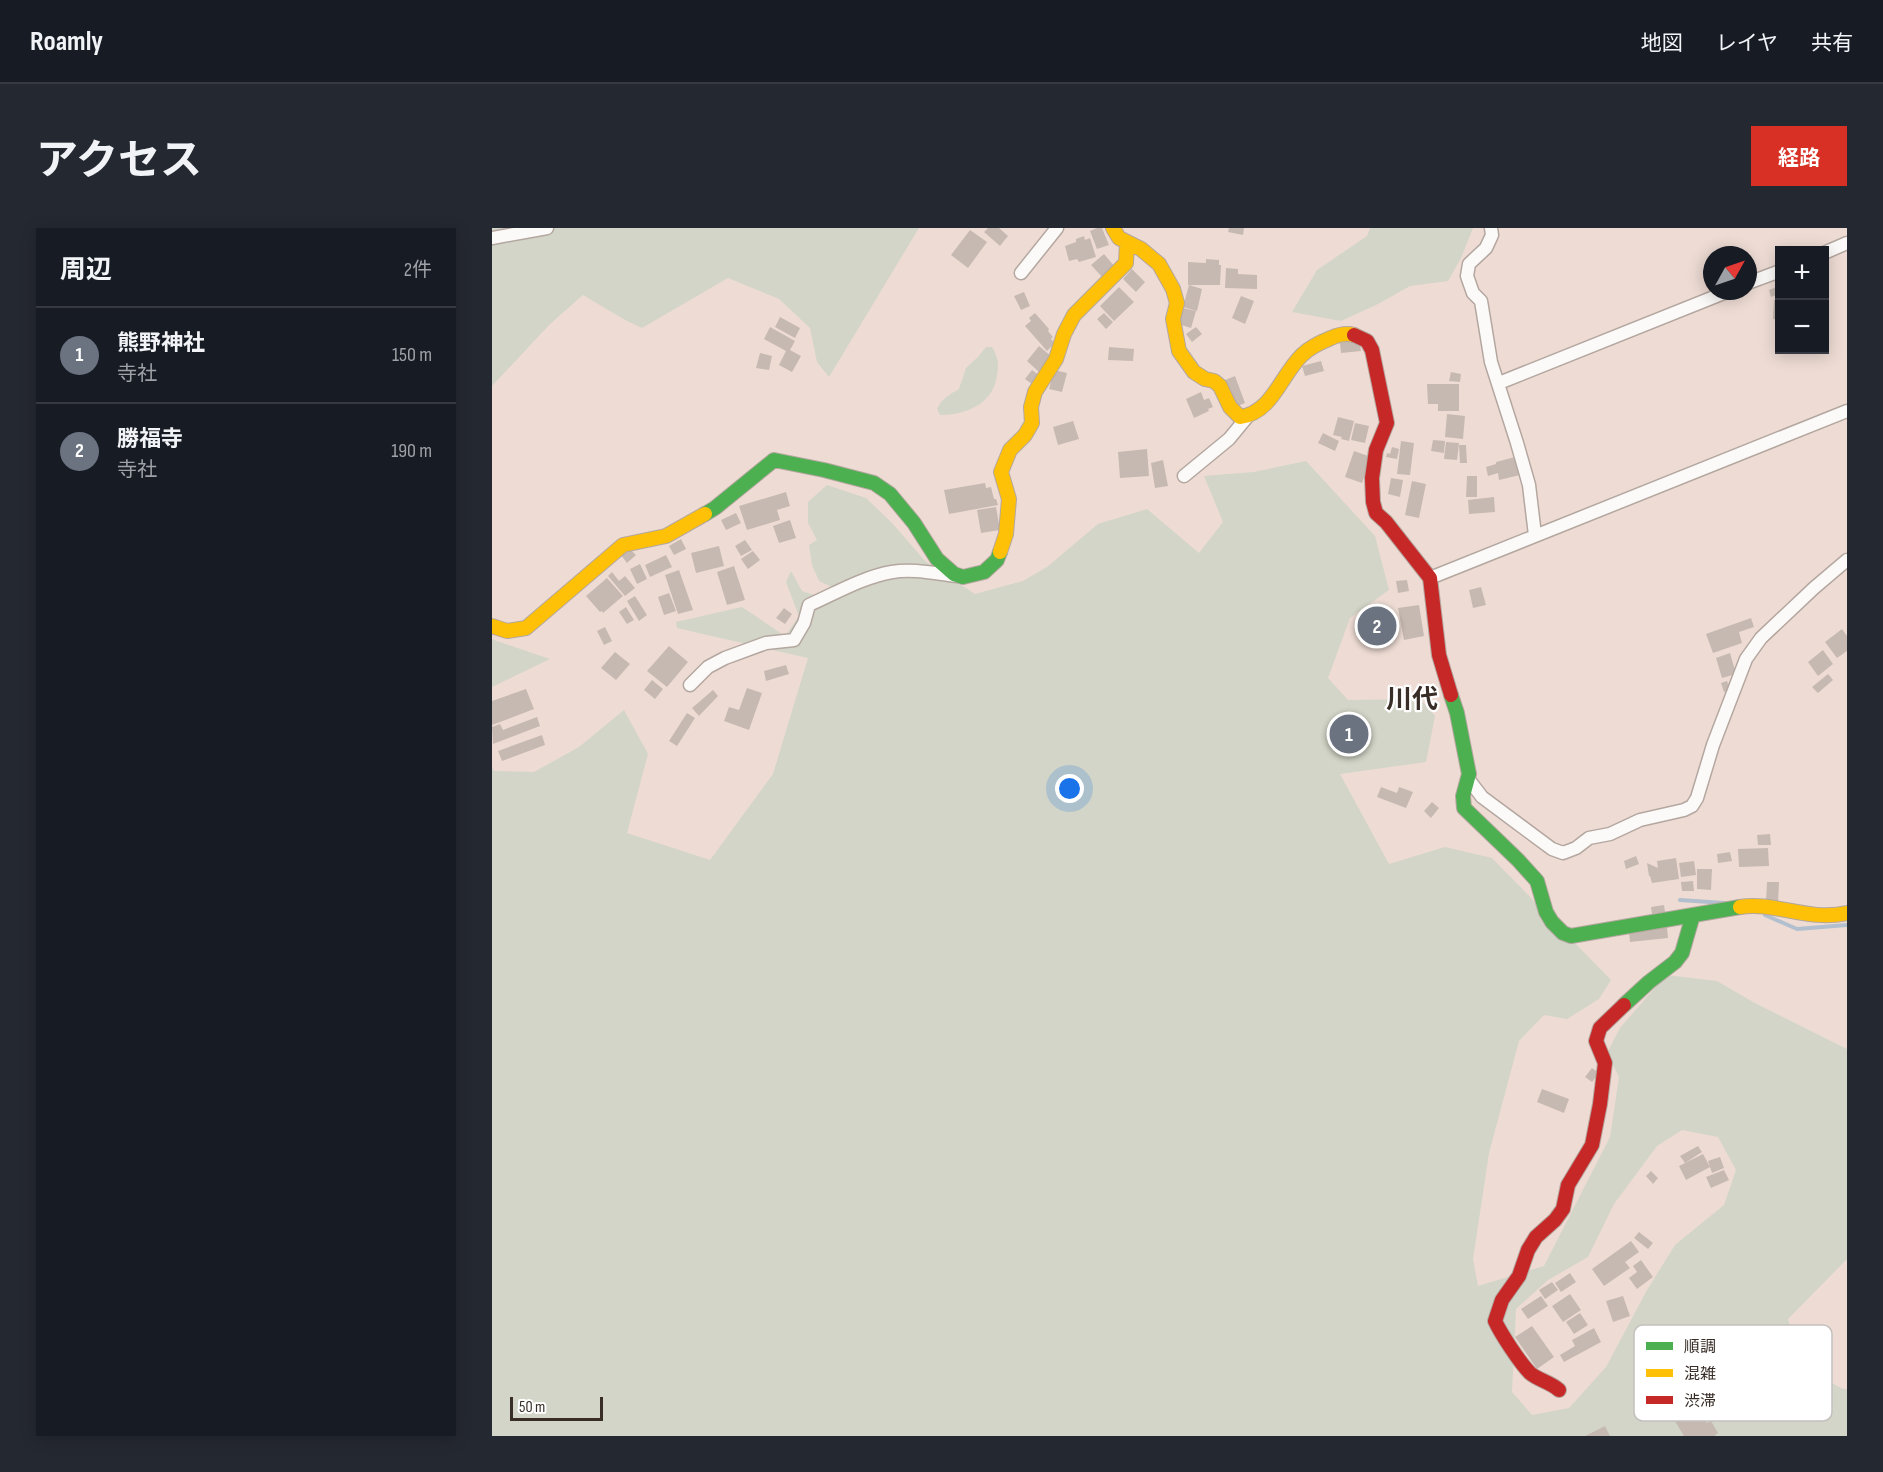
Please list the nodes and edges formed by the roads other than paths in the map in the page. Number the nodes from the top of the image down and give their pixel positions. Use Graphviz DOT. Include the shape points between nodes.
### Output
graph roads {
  1 [pos="547,228"];
  2 [pos="1057,228"];
  3 [pos="1113,228"];
  4 [pos="1491,228"];
  5 [pos="492,238"];
  6 [pos="1127,242"];
  7 [pos="1847,243"];
  8 [pos="1829,250"];
  9 [pos="1021,273"];
  10 [pos="1775,273"];
  11 [pos="1757,280"];
  12 [pos="1706,300"];
  13 [pos="1499,383"];
  14 [pos="1847,411"];
  15 [pos="1248,416"];
  16 [pos="1184,476"];
  17 [pos="1535,535"];
  18 [pos="1847,561"];
  19 [pos="959,576"];
  20 [pos="1430,578"];
  21 [pos="492,626"];
  22 [pos="690,685"];
  23 [pos="1469,780"];
  24 [pos="1847,913"];
  25 [pos="1693,915"];
  26 [pos="1559,1390"];
  1 -- 5 [label="street"];
  2 -- 9 [label="street"];
  3 -- 6 [label="street"];
  4 -- 13 [label="street" via="1486,248 1469,264 1467,276 1473,293 1482,301 1491,362"];
  6 -- 15 [label="street" via="1159,264 1173,289 1179,351 1194,372 1220,386 1240,417"];
  6 -- 19 [label="street" via="1126,263 1074,315 1056,359 1035,392 1030,407 1032,423 1010,450 1001,472 1009,499 1006,534 997,560 984,572"];
  7 -- 8 [label="street"];
  10 -- 11 [label="street"];
  12 -- 13 [label="street"];
  13 -- 17 [label="street" via="1529,485"];
  14 -- 17 [label="street"];
  15 -- 16 [label="street" via="1229,439"];
  15 -- 20 [label="street" via="1261,408 1302,356 1319,343 1350,334 1367,341 1387,423 1376,450 1372,502 1376,513"];
  17 -- 20 [label="street"];
  18 -- 23 [label="street" via="1761,638 1746,659 1692,806 1640,820 1610,834 1589,837 1563,853 1482,797"];
  19 -- 21 [label="street" via="938,559 914,523 882,488 774,460 716,507 682,527 666,536 623,545 614,551 526,628 507,631"];
  19 -- 22 [label="street" via="915,571 867,579 809,605 794,640 766,643 725,658 708,667"];
  20 -- 23 [label="street" via="1438,655 1457,712"];
  23 -- 25 [label="street" via="1463,796 1464,808 1537,881 1546,912 1563,933 1571,936"];
  24 -- 25 [label="street" via="1809,915 1752,906"];
  25 -- 26 [label="street" via="1682,953 1675,962 1600,1028 1596,1041 1605,1063 1592,1145 1568,1185 1563,1209 1532,1243 1495,1320 1531,1374"];
}
